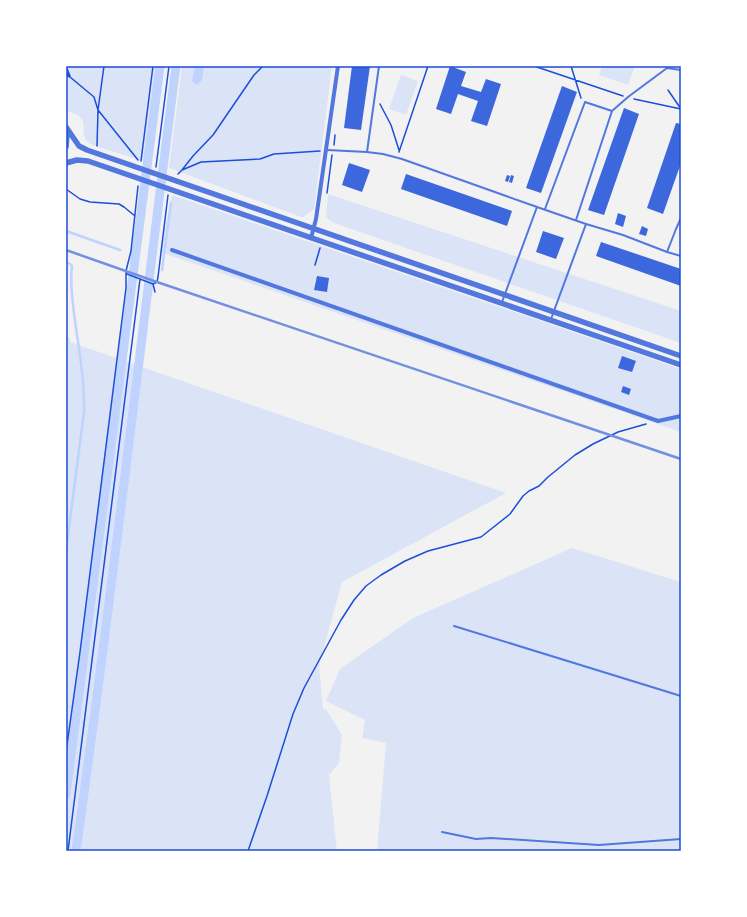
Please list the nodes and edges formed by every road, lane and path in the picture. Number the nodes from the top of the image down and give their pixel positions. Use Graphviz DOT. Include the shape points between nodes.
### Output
graph roads {
  1 [pos="66,66"];
  2 [pos="104,66"];
  3 [pos="153,66"];
  4 [pos="169,66"];
  5 [pos="263,66"];
  6 [pos="338,66"];
  7 [pos="379,66"];
  8 [pos="428,66"];
  9 [pos="534,66"];
  10 [pos="571,66"];
  11 [pos="667,67"];
  12 [pos="681,70"];
  13 [pos="66,73"];
  14 [pos="70,77"];
  15 [pos="574,80"];
  16 [pos="668,90"];
  17 [pos="628,97"];
  18 [pos="379,100"];
  19 [pos="585,102"];
  20 [pos="681,109"];
  21 [pos="98,110"];
  22 [pos="612,111"];
  23 [pos="66,127"];
  24 [pos="66,131"];
  25 [pos="66,147"];
  26 [pos="97,148"];
  27 [pos="327,150"];
  28 [pos="368,152"];
  29 [pos="399,152"];
  30 [pos="402,159"];
  31 [pos="66,163"];
  32 [pos="156,168"];
  33 [pos="182,170"];
  34 [pos="174,178"];
  35 [pos="139,184"];
  36 [pos="66,189"];
  37 [pos="170,192"];
  38 [pos="537,207"];
  39 [pos="545,209"];
  40 [pos="135,216"];
  41 [pos="681,218"];
  42 [pos="576,220"];
  43 [pos="586,224"];
  44 [pos="314,230"];
  45 [pos="311,238"];
  46 [pos="320,248"];
  47 [pos="172,250"];
  48 [pos="667,252"];
  49 [pos="681,256"];
  50 [pos="315,265"];
  51 [pos="127,274"];
  52 [pos="140,279"];
  53 [pos="153,284"];
  54 [pos="155,292"];
  55 [pos="505,295"];
  56 [pos="502,303"];
  57 [pos="554,312"];
  58 [pos="551,320"];
  59 [pos="681,356"];
  60 [pos="681,365"];
  61 [pos="681,416"];
  62 [pos="658,422"];
  63 [pos="454,626"];
  64 [pos="681,696"];
  65 [pos="66,752"];
  66 [pos="442,832"];
  67 [pos="681,839"];
  68 [pos="68,851"];
  69 [pos="248,851"];
  1 -- 14 [label="path"];
  2 -- 21 [label="path"];
  3 -- 21 [label="path" via="141,163"];
  4 -- 32 [label="path"];
  5 -- 33 [label="path" via="254,75 213,135"];
  6 -- 27 [label="street"];
  7 -- 28 [label="lane"];
  8 -- 29 [label="path"];
  9 -- 15 [label="path"];
  10 -- 15 [label="path"];
  11 -- 12 [label="lane"];
  11 -- 17 [label="lane"];
  13 -- 14 [label="path"];
  14 -- 21 [label="path" via="94,97"];
  15 -- 17 [label="path"];
  15 -- 19 [label="path"];
  16 -- 20 [label="path"];
  17 -- 20 [label="path"];
  17 -- 22 [label="lane"];
  18 -- 29 [label="path"];
  19 -- 22 [label="lane"];
  19 -- 39 [label="lane"];
  21 -- 26 [label="path"];
  22 -- 42 [label="lane"];
  23 -- 34 [label="street" via="83,149"];
  24 -- 25 [label="street"];
  27 -- 28 [label="lane"];
  27 -- 33 [label="path" via="274,154 260,159 201,162"];
  27 -- 44 [label="street"];
  28 -- 30 [label="lane"];
  29 -- 30 [label="path"];
  30 -- 38 [label="lane"];
  31 -- 37 [label="street" via="88,161"];
  33 -- 34 [label="path"];
  34 -- 44 [label="street"];
  35 -- 40 [label="path"];
  36 -- 40 [label="path" via="80,199 90,202 119,204"];
  37 -- 45 [label="street"];
  37 -- 53 [label="path" via="157,282"];
  38 -- 39 [label="lane"];
  38 -- 55 [label="lane"];
  39 -- 42 [label="lane"];
  40 -- 65 [label="path"];
  41 -- 48 [label="lane"];
  42 -- 43 [label="lane"];
  43 -- 48 [label="lane" via="624,235"];
  43 -- 57 [label="lane"];
  44 -- 45 [label="street"];
  44 -- 55 [label="street"];
  45 -- 56 [label="street"];
  46 -- 50 [label="path"];
  47 -- 62 [label="street"];
  48 -- 49 [label="lane"];
  51 -- 52 [label="path"];
  52 -- 53 [label="path"];
  52 -- 68 [label="path"];
  53 -- 54 [label="path"];
  55 -- 56 [label="lane"];
  55 -- 57 [label="street"];
  56 -- 58 [label="street"];
  57 -- 58 [label="lane"];
  57 -- 59 [label="street"];
  58 -- 60 [label="street"];
  61 -- 62 [label="street"];
  62 -- 69 [label="path" via="618,432 574,455 539,486 523,496 510,514 481,537 428,551 381,574 366,586 341,620 304,688"];
  63 -- 64 [label="lane"];
  66 -- 67 [label="lane" via="476,839 599,845"];
}
